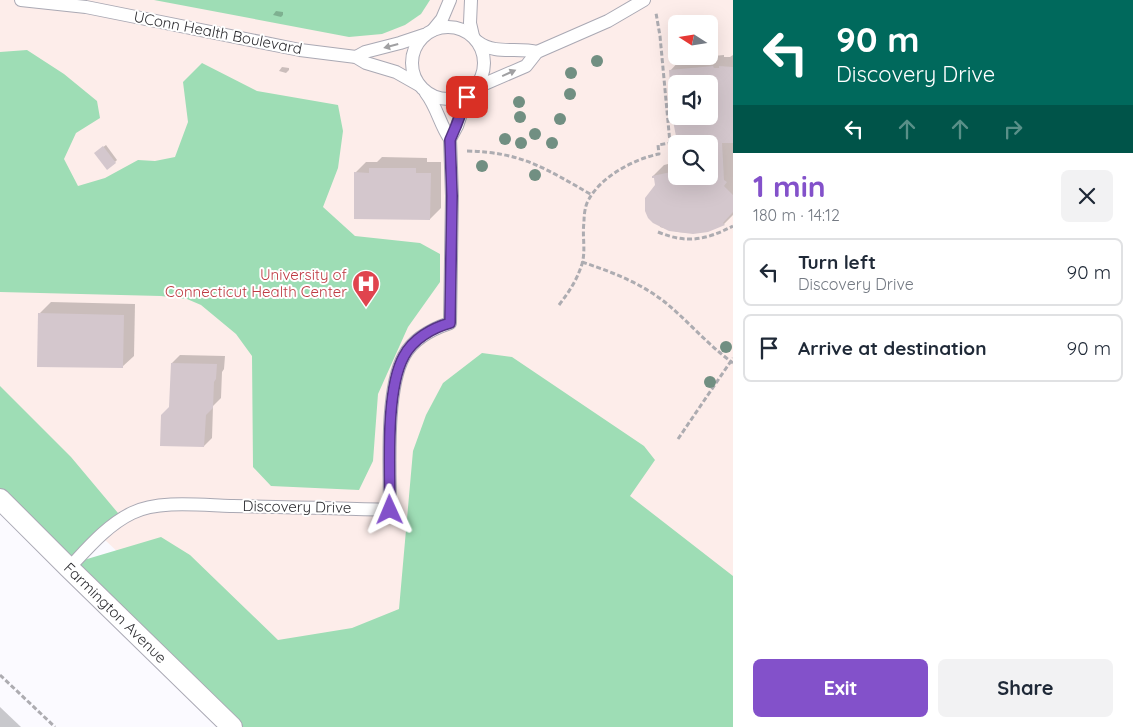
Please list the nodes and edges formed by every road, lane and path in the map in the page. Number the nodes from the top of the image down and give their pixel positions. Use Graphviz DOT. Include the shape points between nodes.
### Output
graph roads {
  1 [pos="21,0"];
  2 [pos="450,0"];
  3 [pos="471,0"];
  4 [pos="644,0"];
  5 [pos="656,13"];
  6 [pos="430,32"];
  7 [pos="475,39"];
  8 [pos="537,52"];
  9 [pos="356,57"];
  10 [pos="422,88"];
  11 [pos="473,90"];
  12 [pos="450,140"];
  13 [pos="467,151"];
  14 [pos="592,195"];
  15 [pos="733,226"];
  16 [pos="658,232"];
  17 [pos="582,262"];
  18 [pos="559,305"];
  19 [pos="732,360"];
  20 [pos="678,439"];
  21 [pos="0,499"];
  22 [pos="68,568"];
  23 [pos="0,675"];
  24 [pos="55,727"];
  25 [pos="232,727"];
  1 -- 9 [label="street, UConn Health Boulevard" via="86,7 300,50"];
  2 -- 6 [label="street" via="442,19"];
  3 -- 7 [label="street" via="470,22"];
  4 -- 8 [label="street" via="608,21"];
  5 -- 14 [label="path" via="670,143 658,145 659,154 627,167 601,184"];
  6 -- 7 [label="street" via="447,27 461,29"];
  6 -- 9 [label="street, UConn Health Boulevard, one-way"];
  6 -- 10 [label="street" via="417,45 412,58 413,72"];
  7 -- 8 [label="street" via="494,49"];
  7 -- 11 [label="street" via="485,62 483,76"];
  11 -- 8 [label="street, one-way" via="526,66"];
  9 -- 10 [label="street, UConn Health Boulevard" via="396,72"];
  10 -- 11 [label="street" via="436,98 450,100"];
  10 -- 12 [label="street, Discovery Drive"];
  11 -- 12 [label="street, Discovery Drive" via="464,102"];
  12 -- 22 [label="street, Discovery Drive" via="450,323 431,330 416,342 404,356 396,376 392,402 390,510 198,505 151,507 119,521"];
  13 -- 14 [label="path" via="509,155 531,161"];
  14 -- 17 [label="path" via="584,218"];
  15 -- 16 [label="path" via="702,239 672,238"];
  17 -- 18 [label="path" via="576,280"];
  17 -- 19 [label="path" via="616,273 650,292 686,320 713,348"];
  19 -- 20 [label="path"];
  21 -- 22 [label="main road, Farmington Avenue"];
  22 -- 25 [label="main road, Farmington Avenue"];
  23 -- 24 [label="path"];
}
